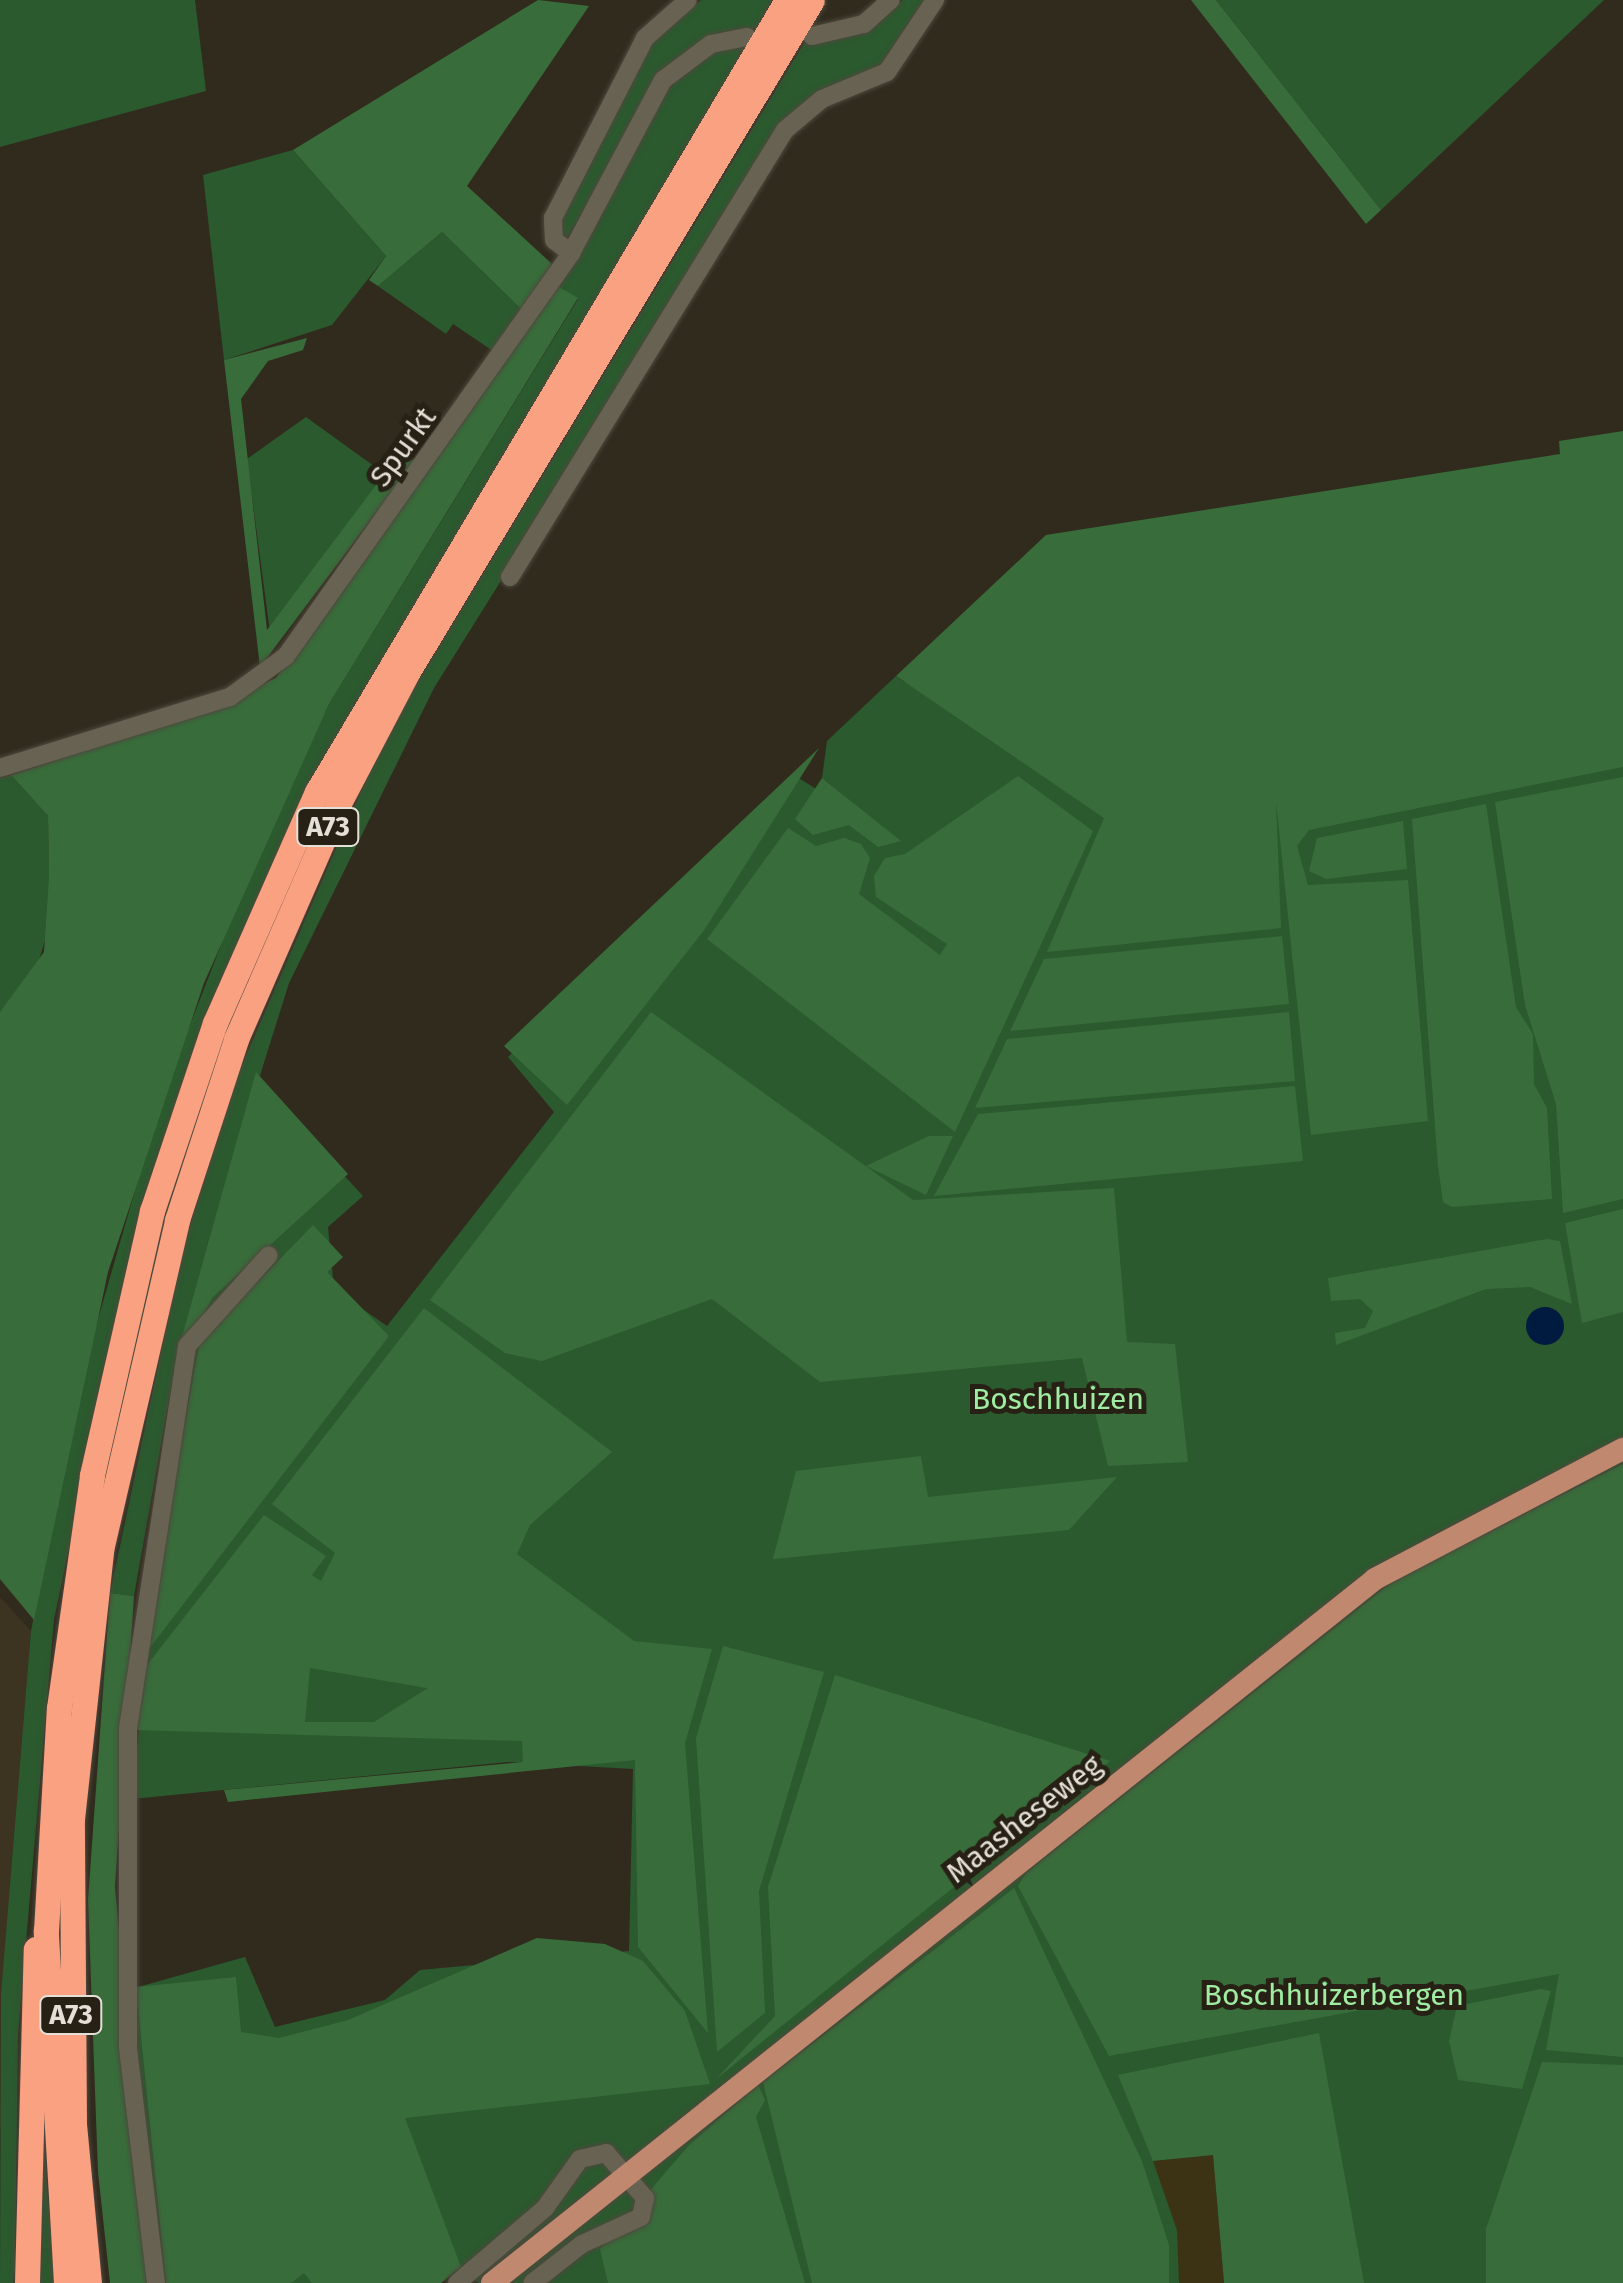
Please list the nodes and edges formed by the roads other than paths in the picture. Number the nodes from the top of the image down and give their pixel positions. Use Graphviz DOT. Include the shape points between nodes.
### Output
graph roads {
  1 [pos="688,0"];
  2 [pos="787,0"];
  3 [pos="812,0"];
  4 [pos="892,0"];
  5 [pos="935,0"];
  6 [pos="812,36"];
  7 [pos="747,38"];
  8 [pos="571,253"];
  9 [pos="510,577"];
  10 [pos="0,768"];
  11 [pos="270,1255"];
  12 [pos="1623,1449"];
  13 [pos="47,1889"];
  14 [pos="626,2173"];
  15 [pos="26,2283"];
  16 [pos="66,2283"];
  17 [pos="89,2283"];
  18 [pos="156,2283"];
  19 [pos="457,2283"];
  20 [pos="492,2283"];
  21 [pos="532,2283"];
  1 -- 8 [label="street" via="644,38 553,218 554,240"];
  2 -- 13 [label="highway, A73" via="705,149 388,660 275,879 215,1023 152,1211 92,1475 60,1708"];
  3 -- 17 [label="highway, A73" via="398,690 286,917 183,1202 111,1497 74,1801 73,2105"];
  4 -- 6 [label="street" via="864,24"];
  5 -- 9 [label="street" via="888,72 822,98 785,130"];
  7 -- 8 [label="street, Spurkt" via="711,44 663,80"];
  8 -- 10 [label="street, Spurkt" via="286,656 257,684"];
  11 -- 18 [label="street" via="187,1346 128,1728 127,2029"];
  12 -- 14 [label="main road, Maasheseweg" via="1374,1579"];
  13 -- 15 [label="highway, A73" via="27,2035"];
  13 -- 16 [label="highway, A73"];
  14 -- 19 [label="street" via="606,2153 589,2152 545,2208"];
  14 -- 20 [label="main road, Maasheseweg"];
  14 -- 21 [label="street" via="645,2198 641,2217 582,2244"];
}
